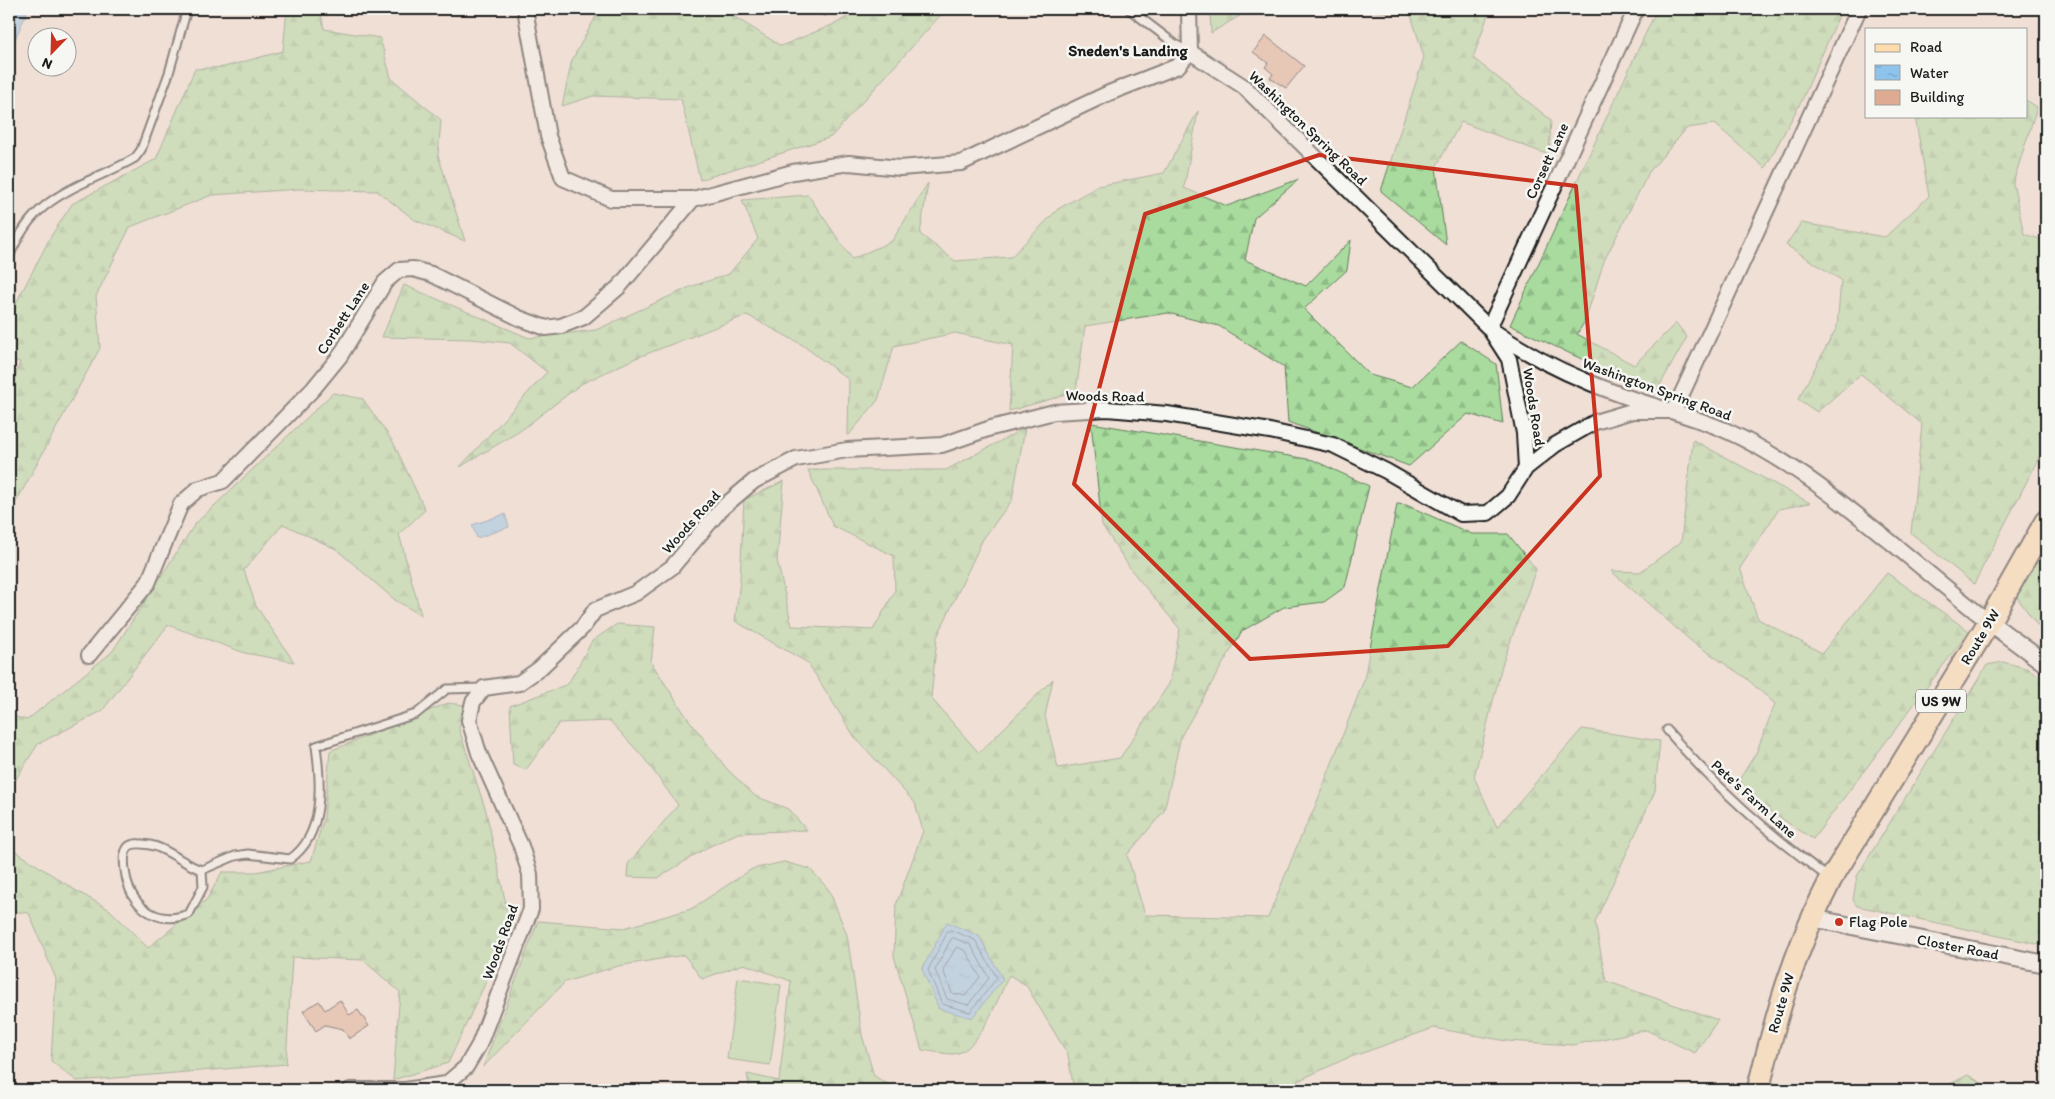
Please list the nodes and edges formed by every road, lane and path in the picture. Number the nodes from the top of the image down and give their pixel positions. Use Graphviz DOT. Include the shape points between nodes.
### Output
graph roads {
  1 [pos="187,9"];
  2 [pos="525,9"];
  3 [pos="1129,9"];
  4 [pos="1189,9"];
  5 [pos="1636,9"];
  6 [pos="1859,9"];
  7 [pos="1190,52"];
  8 [pos="693,199"];
  9 [pos="9,257"];
  10 [pos="1489,328"];
  11 [pos="1674,411"];
  12 [pos="1526,468"];
  13 [pos="2046,521"];
  14 [pos="1990,622"];
  15 [pos="89,656"];
  16 [pos="2046,664"];
  17 [pos="484,688"];
  18 [pos="1667,730"];
  19 [pos="202,870"];
  20 [pos="1831,880"];
  21 [pos="1811,918"];
  22 [pos="2046,964"];
  23 [pos="446,1084"];
  24 [pos="350,1090"];
  25 [pos="459,1090"];
  26 [pos="1758,1090"];
  1 -- 9 [label="lane" via="163,91 141,150 135,158 38,212 20,234"];
  2 -- 8 [label="street" via="548,136 563,178 611,199"];
  3 -- 7 [label="lane"];
  4 -- 7 [label="street"];
  5 -- 10 [label="street, Corsett Lane"];
  6 -- 11 [label="street"];
  7 -- 8 [label="street" via="1178,66 1109,93 961,163 900,168 849,163 793,172"];
  7 -- 10 [label="street, Washington Spring Road" via="1243,86"];
  8 -- 15 [label="street, Corbett Lane" via="619,287 584,317 561,326 546,328 519,318 431,274 413,269 398,270 385,282 340,356 313,389 223,481 198,489 182,504 148,583"];
  10 -- 11 [label="street, Washington Spring Road" via="1565,372 1616,393"];
  10 -- 12 [label="street, Woods Road" via="1509,359 1524,433"];
  11 -- 12 [label="street, Woods Road" via="1632,411 1595,422 1555,444"];
  11 -- 14 [label="street, Washington Spring Road" via="1728,431 1775,457 1825,491"];
  12 -- 17 [label="street, Woods Road" via="1508,496 1488,513 1461,514 1333,445 1167,414 1107,409 1054,412 942,445 846,450 796,459 754,481 715,515 672,567 636,593 595,610 583,627 539,669 519,683"];
  13 -- 14 [label="main road, Route 9W / US 9W"];
  14 -- 16 [label="street"];
  14 -- 20 [label="main road, Route 9W / US 9W"];
  17 -- 19 [label="lane" via="447,689 416,714 316,746 321,782 317,812 302,851 290,859 248,854 235,856"];
  17 -- 23 [label="street, Woods Road" via="473,702 469,720 479,753 521,846 530,874 531,909 479,1045 466,1067"];
  18 -- 20 [label="lane, Pete's Farm Lane" via="1700,769 1742,809"];
  19 -- 19 [label="lane" via="152,845 134,843 124,856 127,884 134,900 145,910 165,917 189,914 203,887"];
  20 -- 21 [label="main road, US 9W"];
  21 -- 22 [label="street, Closter Road"];
  21 -- 26 [label="main road, Route 9W / US 9W" via="1781,998"];
  23 -- 24 [label="street" via="405,1090"];
  23 -- 25 [label="lane"];
}
